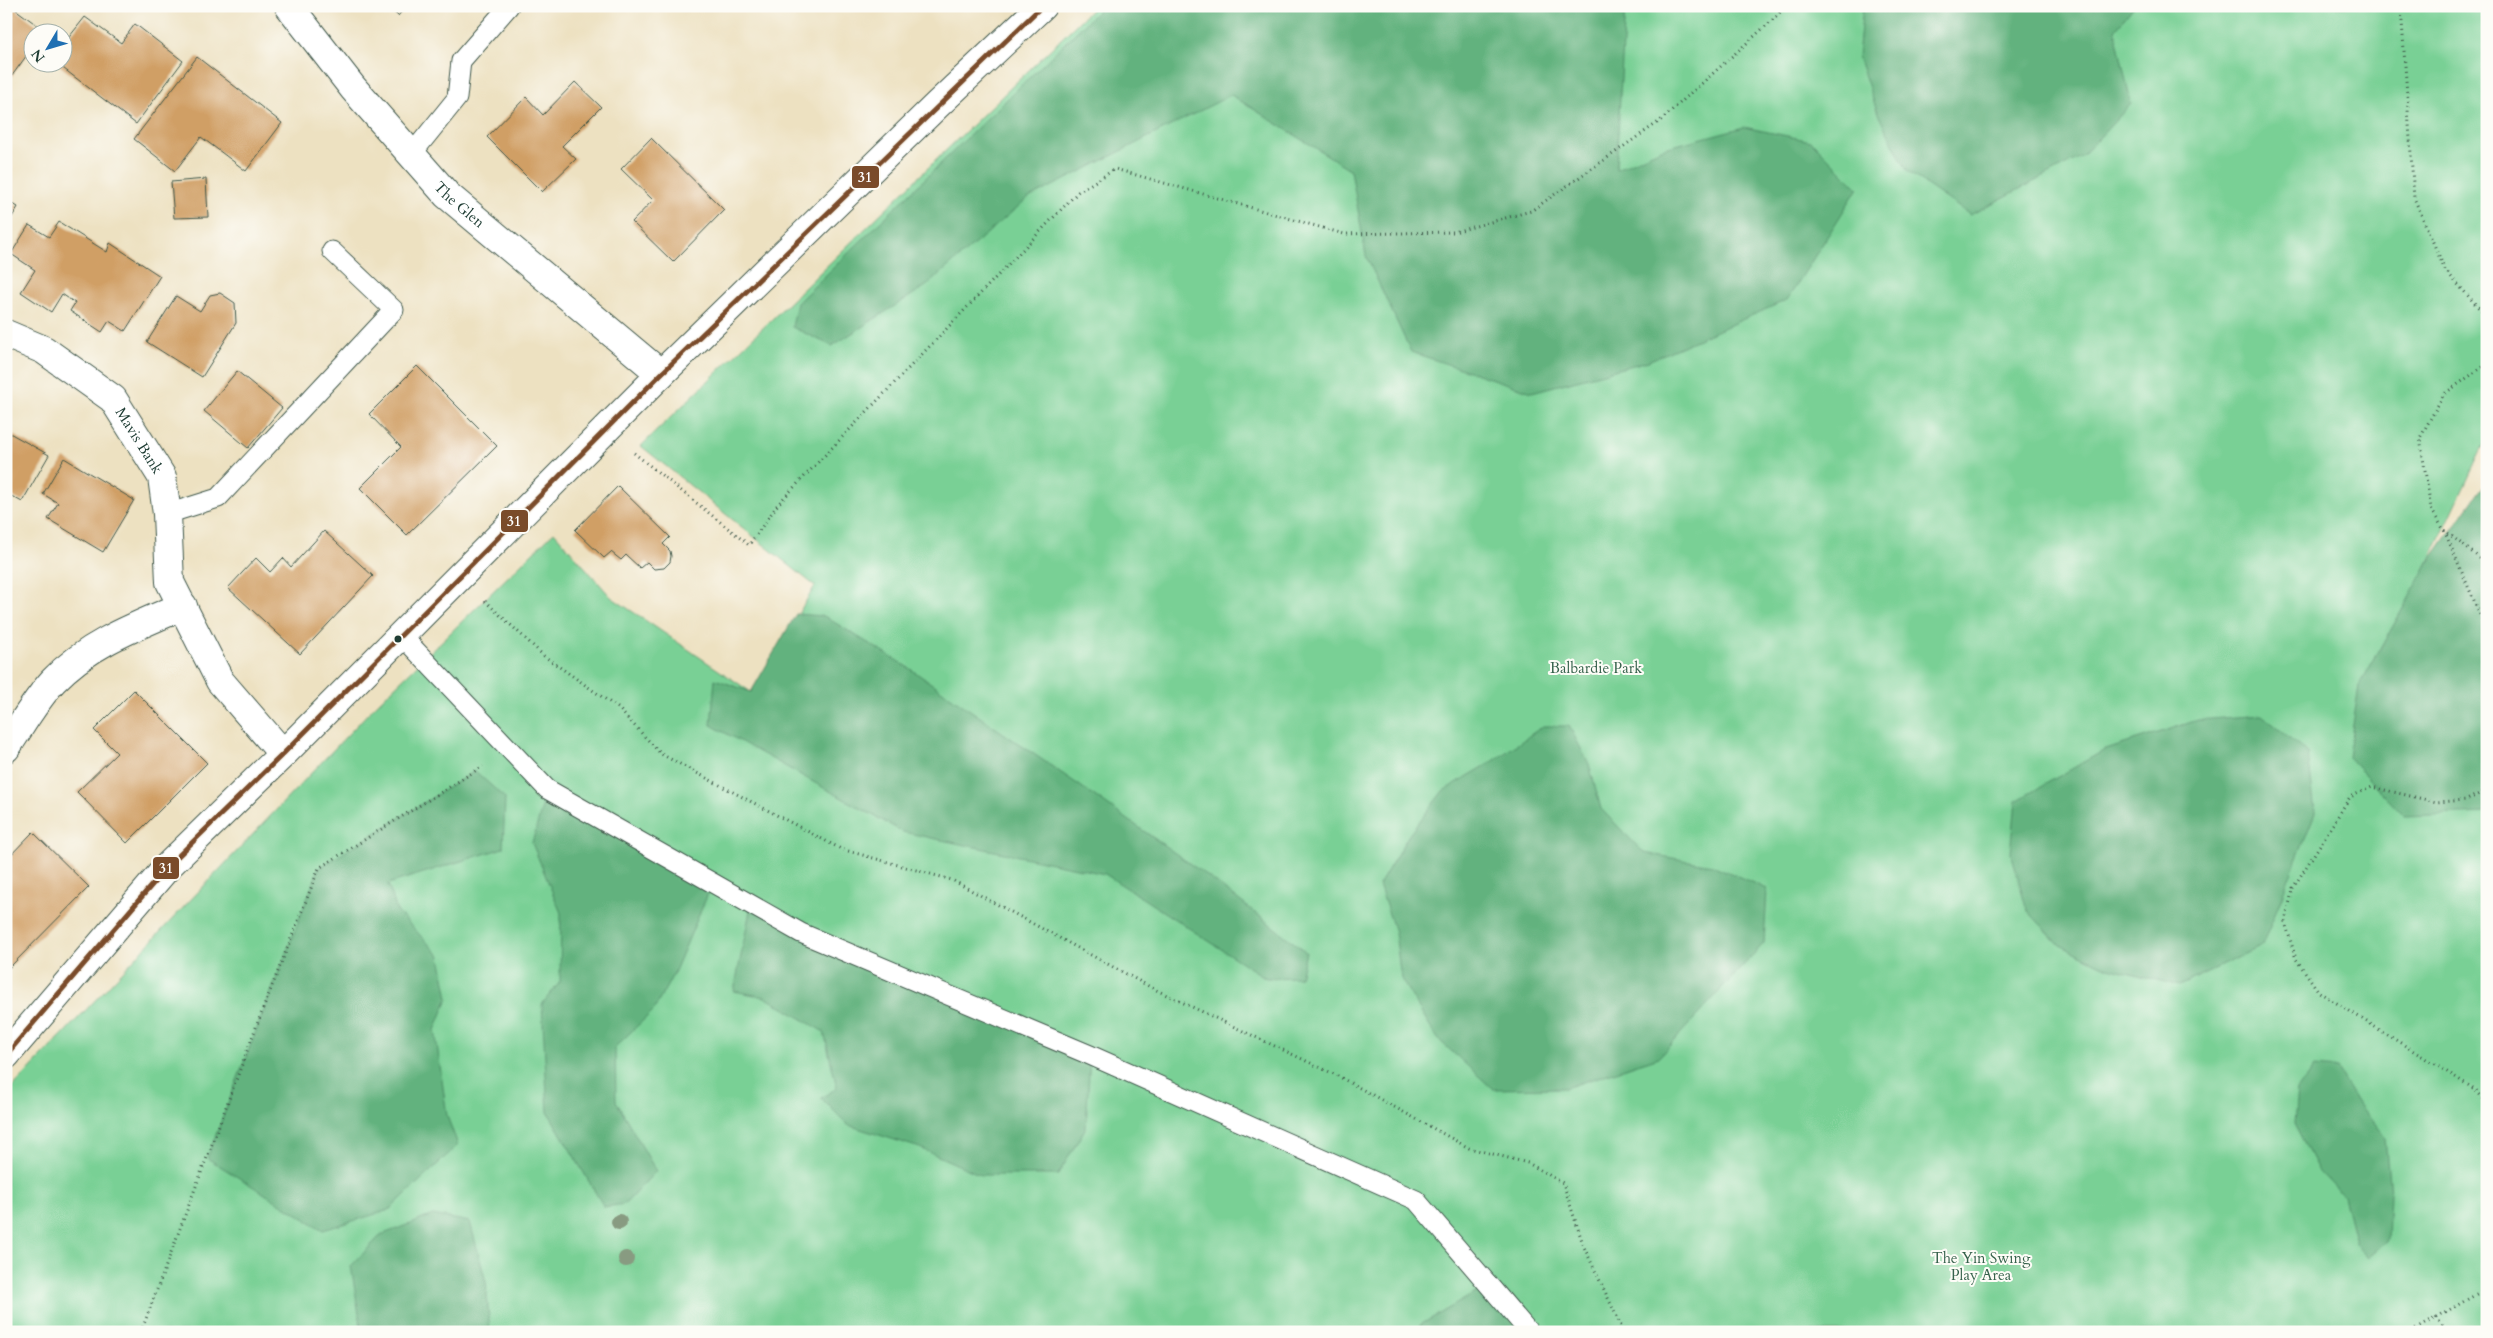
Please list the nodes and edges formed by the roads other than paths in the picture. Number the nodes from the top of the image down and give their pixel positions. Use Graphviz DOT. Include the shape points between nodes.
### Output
graph roads {
  1 [pos="289,6"];
  2 [pos="509,6"];
  3 [pos="1042,6"];
  4 [pos="411,155"];
  5 [pos="332,251"];
  6 [pos="6,334"];
  7 [pos="661,374"];
  8 [pos="167,514"];
  9 [pos="182,606"];
  10 [pos="401,635"];
  11 [pos="6,748"];
  12 [pos="283,754"];
  13 [pos="6,1055"];
  14 [pos="1529,1332"];
  1 -- 4 [label="main road, The Glen" via="352,88"];
  2 -- 4 [label="lane" via="461,61 457,98"];
  3 -- 7 [label="main road"];
  4 -- 7 [label="main road, The Glen" via="447,195"];
  5 -- 8 [label="lane" via="394,310 218,498"];
  6 -- 8 [label="main road, Mavis Bank" via="44,350 113,399 162,477"];
  7 -- 10 [label="main road"];
  8 -- 9 [label="main road, Mavis Bank" via="170,582"];
  9 -- 11 [label="main road" via="85,653 53,682"];
  9 -- 12 [label="main road, Mavis Bank" via="220,681"];
  10 -- 12 [label="main road"];
  10 -- 14 [label="lane" via="547,789 802,933 1090,1055 1416,1200"];
  12 -- 13 [label="main road" via="169,864"];
}
